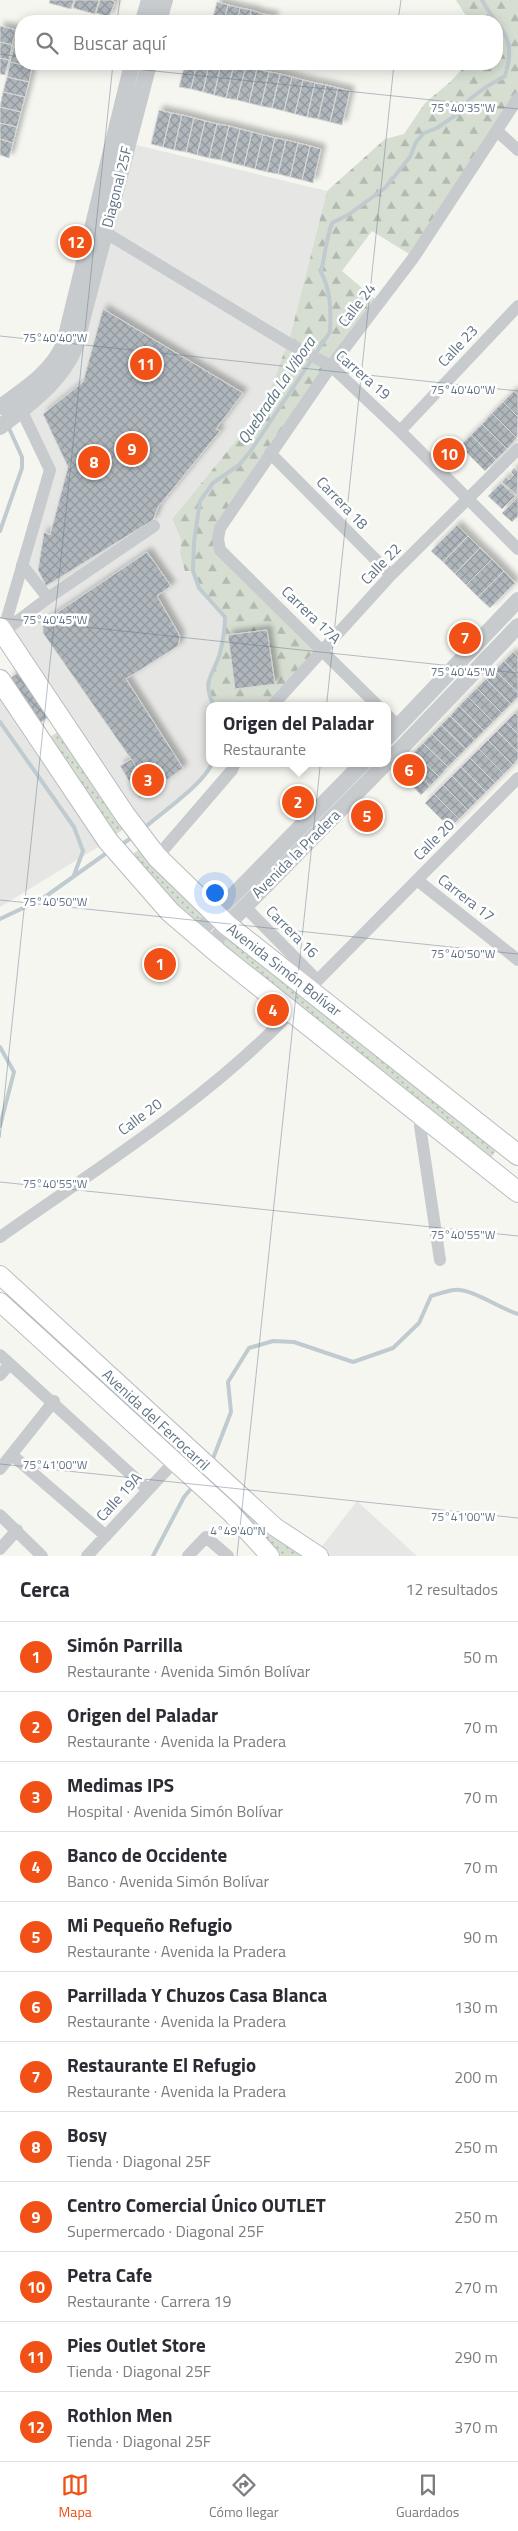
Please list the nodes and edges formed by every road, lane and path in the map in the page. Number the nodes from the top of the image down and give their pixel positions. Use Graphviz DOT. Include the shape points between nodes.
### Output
graph roads {
  1 [pos="148,0"];
  2 [pos="165,0"];
  3 [pos="144,15"];
  4 [pos="161,15"];
  5 [pos="131,70"];
  6 [pos="146,70"];
  7 [pos="518,98"];
  8 [pos="498,132"];
  9 [pos="518,150"];
  10 [pos="99,231"];
  11 [pos="518,306"];
  12 [pos="331,366"];
  13 [pos="11,406"];
  14 [pos="0,427"];
  15 [pos="400,431"];
  16 [pos="518,449"];
  17 [pos="270,453"];
  18 [pos="468,499"];
  19 [pos="154,526"];
  20 [pos="518,549"];
  21 [pos="220,550"];
  22 [pos="22,565"];
  23 [pos="391,576"];
  24 [pos="48,598"];
  25 [pos="518,600"];
  26 [pos="518,626"];
  27 [pos="1,630"];
  28 [pos="324,650"];
  29 [pos="0,680"];
  30 [pos="276,702"];
  31 [pos="374,702"];
  32 [pos="391,725"];
  33 [pos="391,758"];
  34 [pos="233,767"];
  35 [pos="359,767"];
  36 [pos="382,767"];
  37 [pos="518,778"];
  38 [pos="151,850"];
  39 [pos="417,880"];
  40 [pos="244,906"];
  41 [pos="221,919"];
  42 [pos="204,941"];
  43 [pos="518,960"];
  44 [pos="313,985"];
  45 [pos="291,1012"];
  46 [pos="426,1119"];
  47 [pos="518,1155"];
  48 [pos="518,1192"];
  49 [pos="0,1238"];
  50 [pos="440,1260"];
  51 [pos="0,1275"];
  52 [pos="0,1302"];
  53 [pos="0,1355"];
  54 [pos="10,1364"];
  55 [pos="0,1374"];
  56 [pos="54,1401"];
  57 [pos="12,1455"];
  58 [pos="185,1463"];
  59 [pos="0,1469"];
  60 [pos="147,1488"];
  61 [pos="0,1515"];
  62 [pos="17,1530"];
  63 [pos="106,1536"];
  64 [pos="0,1549"];
  65 [pos="42,1556"];
  66 [pos="87,1556"];
  67 [pos="188,1556"];
  68 [pos="228,1556"];
  69 [pos="270,1556"];
  70 [pos="319,1556"];
  1 -- 3 [label="street"];
  2 -- 4 [label="street"];
  5 -- 10 [label="street, Diagonal 25F"];
  6 -- 10 [label="street, Diagonal 25F"];
  7 -- 8 [label="street, Calle 24"];
  8 -- 9 [label="street"];
  8 -- 12 [label="street, Calle 24" via="414,257"];
  10 -- 12 [label="street, Carrera 19"];
  10 -- 13 [label="street, Diagonal 25F" via="70,360 54,382"];
  11 -- 15 [label="street, Calle 23"];
  12 -- 15 [label="street, Carrera 19"];
  12 -- 17 [label="street, Calle 24"];
  13 -- 14 [label="street, Diagonal 25F"];
  13 -- 22 [label="street" via="50,470"];
  15 -- 18 [label="street, Carrera 19"];
  16 -- 18 [label="street, Calle 22"];
  17 -- 21 [label="street, Calle 24" via="220,528"];
  17 -- 23 [label="street, Carrera 18"];
  18 -- 20 [label="street, Carrera 19"];
  18 -- 23 [label="street, Calle 22"];
  19 -- 24 [label="street"];
  21 -- 28 [label="street, Carrera 17A"];
  22 -- 24 [label="street"];
  22 -- 27 [label="street"];
  23 -- 28 [label="street, Calle 22"];
  24 -- 27 [label="street"];
  25 -- 32 [label="street"];
  26 -- 33 [label="street, Avenida la Pradera"];
  27 -- 38 [label="main road, Avenida Simón Bolívar"];
  28 -- 30 [label="street, Calle 22"];
  28 -- 31 [label="street, Carrera 17A"];
  29 -- 42 [label="main road, Avenida Simón Bolívar" via="108,841 170,912"];
  34 -- 38 [label="street"];
  35 -- 41 [label="street, Avenida la Pradera"];
  36 -- 40 [label="street, Avenida la Pradera"];
  37 -- 39 [label="street, Calle 20"];
  38 -- 41 [label="main road, Avenida Simón Bolívar"];
  39 -- 43 [label="street, Carrera 17"];
  39 -- 44 [label="street, Calle 20"];
  40 -- 41 [label="street, Avenida la Pradera"];
  40 -- 44 [label="street, Carrera 16"];
  41 -- 42 [label="street"];
  41 -- 44 [label="main road, Avenida Simón Bolívar"];
  42 -- 45 [label="main road, Avenida Simón Bolívar"];
  44 -- 47 [label="main road, Avenida Simón Bolívar"];
  45 -- 46 [label="main road, Avenida Simón Bolívar"];
  45 -- 49 [label="street, Calle 20" via="248,1054 137,1141"];
  46 -- 48 [label="main road, Avenida Simón Bolívar"];
  46 -- 50 [label="street" via="420,1126"];
  51 -- 58 [label="main road, Avenida del Ferrocarril"];
  52 -- 58 [label="main road, Avenida del Ferrocarril"];
  53 -- 54 [label="street"];
  54 -- 55 [label="street"];
  54 -- 56 [label="street"];
  56 -- 57 [label="street"];
  56 -- 60 [label="street"];
  57 -- 59 [label="street"];
  57 -- 63 [label="street"];
  58 -- 60 [label="street, Calle 19A"];
  58 -- 69 [label="main road, Avenida del Ferrocarril"];
  58 -- 70 [label="main road, Avenida del Ferrocarril" via="223,1480 275,1527"];
  60 -- 63 [label="street, Calle 19A"];
  61 -- 62 [label="street"];
  62 -- 64 [label="street"];
  62 -- 65 [label="street"];
  63 -- 66 [label="street, Calle 19A"];
  67 -- 68 [label="street" via="206,1537"];
}
